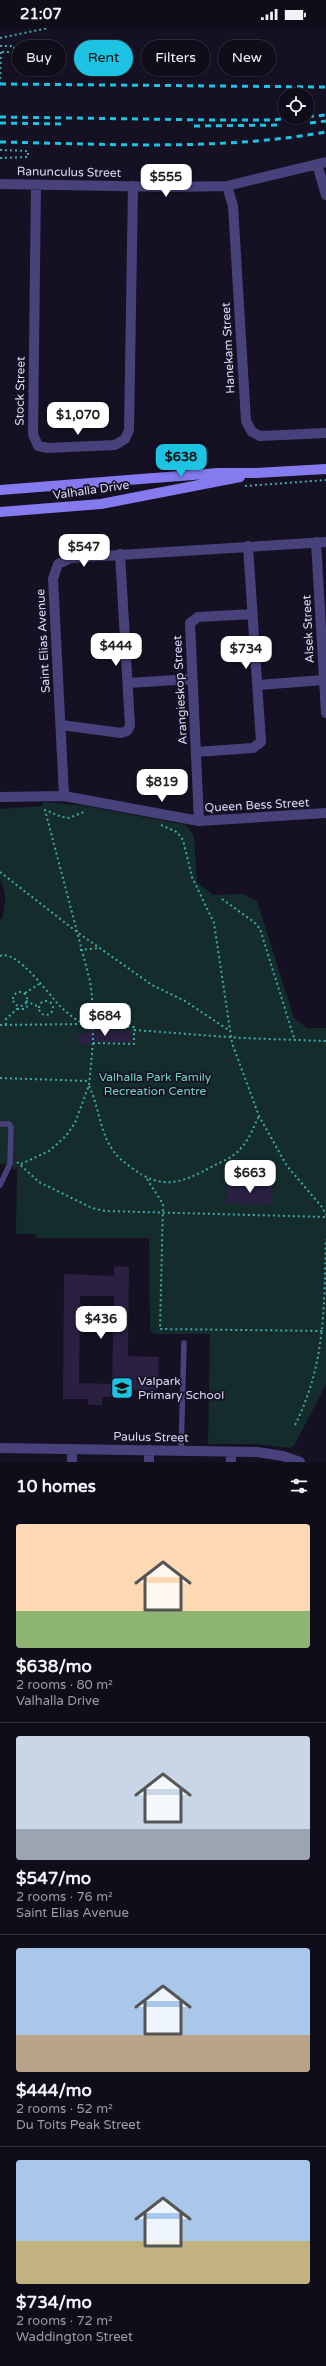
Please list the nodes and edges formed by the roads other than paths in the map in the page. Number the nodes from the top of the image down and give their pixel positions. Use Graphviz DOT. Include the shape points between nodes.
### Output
graph roads {
  1 [pos="321,163"];
  2 [pos="0,184"];
  3 [pos="36,185"];
  4 [pos="132,186"];
  5 [pos="227,186"];
  6 [pos="326,195"];
  7 [pos="326,432"];
  8 [pos="326,470"];
  9 [pos="256,473"];
  10 [pos="0,490"];
  11 [pos="0,512"];
  12 [pos="321,542"];
  13 [pos="248,546"];
  14 [pos="120,554"];
  15 [pos="323,610"];
  16 [pos="253,614"];
  17 [pos="192,679"];
  18 [pos="324,680"];
  19 [pos="128,683"];
  20 [pos="258,685"];
  21 [pos="326,713"];
  22 [pos="61,725"];
  23 [pos="196,752"];
  24 [pos="64,796"];
  25 [pos="0,797"];
  26 [pos="326,813"];
  27 [pos="199,821"];
  28 [pos="0,1124"];
  29 [pos="0,1185"];
  30 [pos="184,1343"];
  31 [pos="0,1448"];
  32 [pos="72,1449"];
  33 [pos="149,1450"];
  34 [pos="181,1451"];
  35 [pos="231,1457"];
  36 [pos="72,1462"];
  37 [pos="149,1462"];
  38 [pos="300,1462"];
  1 -- 5 [label="street, Ranunculus Street"];
  1 -- 6 [label="street"];
  2 -- 3 [label="street, Ranunculus Street"];
  3 -- 4 [label="street, Ranunculus Street"];
  3 -- 4 [label="street, Stock Street" via="33,434 38,446 48,448 116,445 125,439 129,430"];
  4 -- 5 [label="street, Ranunculus Street"];
  5 -- 7 [label="street, Hanekam Street" via="233,206 246,421 252,432 260,436"];
  8 -- 9 [label="main road, Valhalla Drive"];
  9 -- 10 [label="main road, Valhalla Drive" via="218,473"];
  9 -- 11 [label="main road, Valhalla Drive" via="101,504"];
  12 -- 13 [label="street, Saint Elias Avenue"];
  12 -- 15 [label="street, Alsek Street"];
  13 -- 14 [label="street, Saint Elias Avenue"];
  13 -- 16 [label="street"];
  14 -- 19 [label="street"];
  14 -- 22 [label="street, Saint Elias Avenue" via="71,558 62,561 55,569 53,579"];
  15 -- 18 [label="street, Alsek Street"];
  16 -- 17 [label="street, Arangieskop Street" via="198,617 192,620 189,627"];
  16 -- 20 [label="street"];
  17 -- 19 [label="street"];
  17 -- 23 [label="street, Arangieskop Street"];
  18 -- 20 [label="street"];
  18 -- 21 [label="street, Alsek Street"];
  19 -- 22 [label="street" via="130,726 124,733"];
  20 -- 23 [label="street" via="261,738 259,745 253,748"];
  22 -- 24 [label="street, Saint Elias Avenue"];
  23 -- 27 [label="street, Arangieskop Street"];
  24 -- 25 [label="street, Queen Bess Street"];
  24 -- 27 [label="street, Queen Bess Street"];
  26 -- 27 [label="street, Queen Bess Street"];
  28 -- 29 [label="lane" via="9,1124 11,1127 10,1162"];
  30 -- 34 [label="lane"];
  31 -- 32 [label="street, Paulus Street"];
  32 -- 33 [label="street, Paulus Street"];
  32 -- 36 [label="street"];
  33 -- 34 [label="street, Paulus Street"];
  33 -- 37 [label="street"];
  34 -- 35 [label="street, Paulus Street"];
  35 -- 38 [label="street, Paulus Street" via="270,1453"];
}
